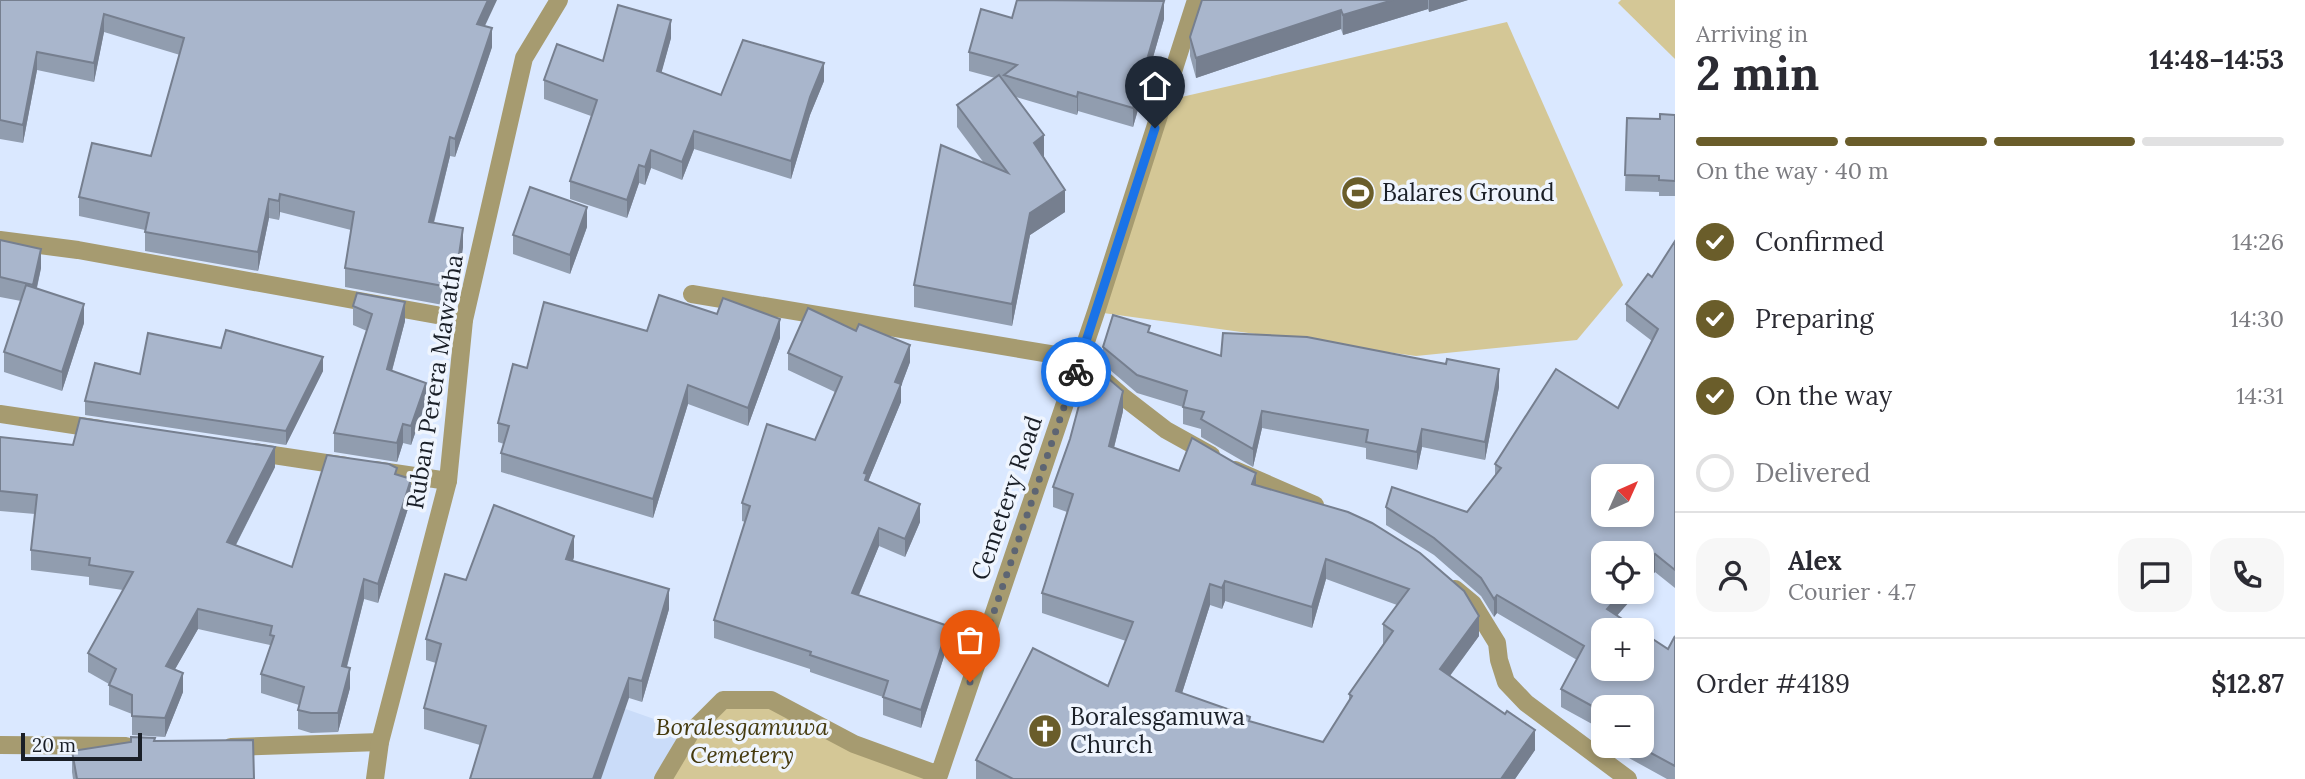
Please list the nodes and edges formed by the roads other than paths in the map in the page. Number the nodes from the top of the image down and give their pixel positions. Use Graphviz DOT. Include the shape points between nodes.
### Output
graph roads {
  1 [pos="559,0"];
  2 [pos="1196,0"];
  3 [pos="0,240"];
  4 [pos="692,294"];
  5 [pos="464,320"];
  6 [pos="1080,359"];
  7 [pos="0,414"];
  8 [pos="122,433"];
  9 [pos="231,449"];
  10 [pos="448,481"];
  11 [pos="1330,512"];
  12 [pos="1445,580"];
  13 [pos="380,742"];
  14 [pos="0,745"];
  15 [pos="142,747"];
  16 [pos="215,748"];
  17 [pos="939,777"];
  18 [pos="375,779"];
  19 [pos="663,779"];
  20 [pos="1628,779"];
  1 -- 5 [label="street, Ruban Perera Mawatha" via="524,58"];
  2 -- 6 [label="street, Cemetery Road"];
  3 -- 5 [label="street"];
  4 -- 6 [label="street"];
  5 -- 10 [label="street, Ruban Perera Mawatha"];
  6 -- 11 [label="street" via="1166,430 1243,475"];
  6 -- 17 [label="street, Cemetery Road"];
  7 -- 8 [label="street"];
  9 -- 10 [label="street"];
  10 -- 13 [label="street, Ruban Perera Mawatha"];
  12 -- 20 [label="street" via="1473,604 1497,643 1506,682 1526,703"];
  13 -- 16 [label="street"];
  13 -- 18 [label="street, Ruban Perera Mawatha"];
  14 -- 15 [label="street"];
  17 -- 19 [label="street, Cemetery Road" via="854,744 771,700 723,700 691,732"];
}
